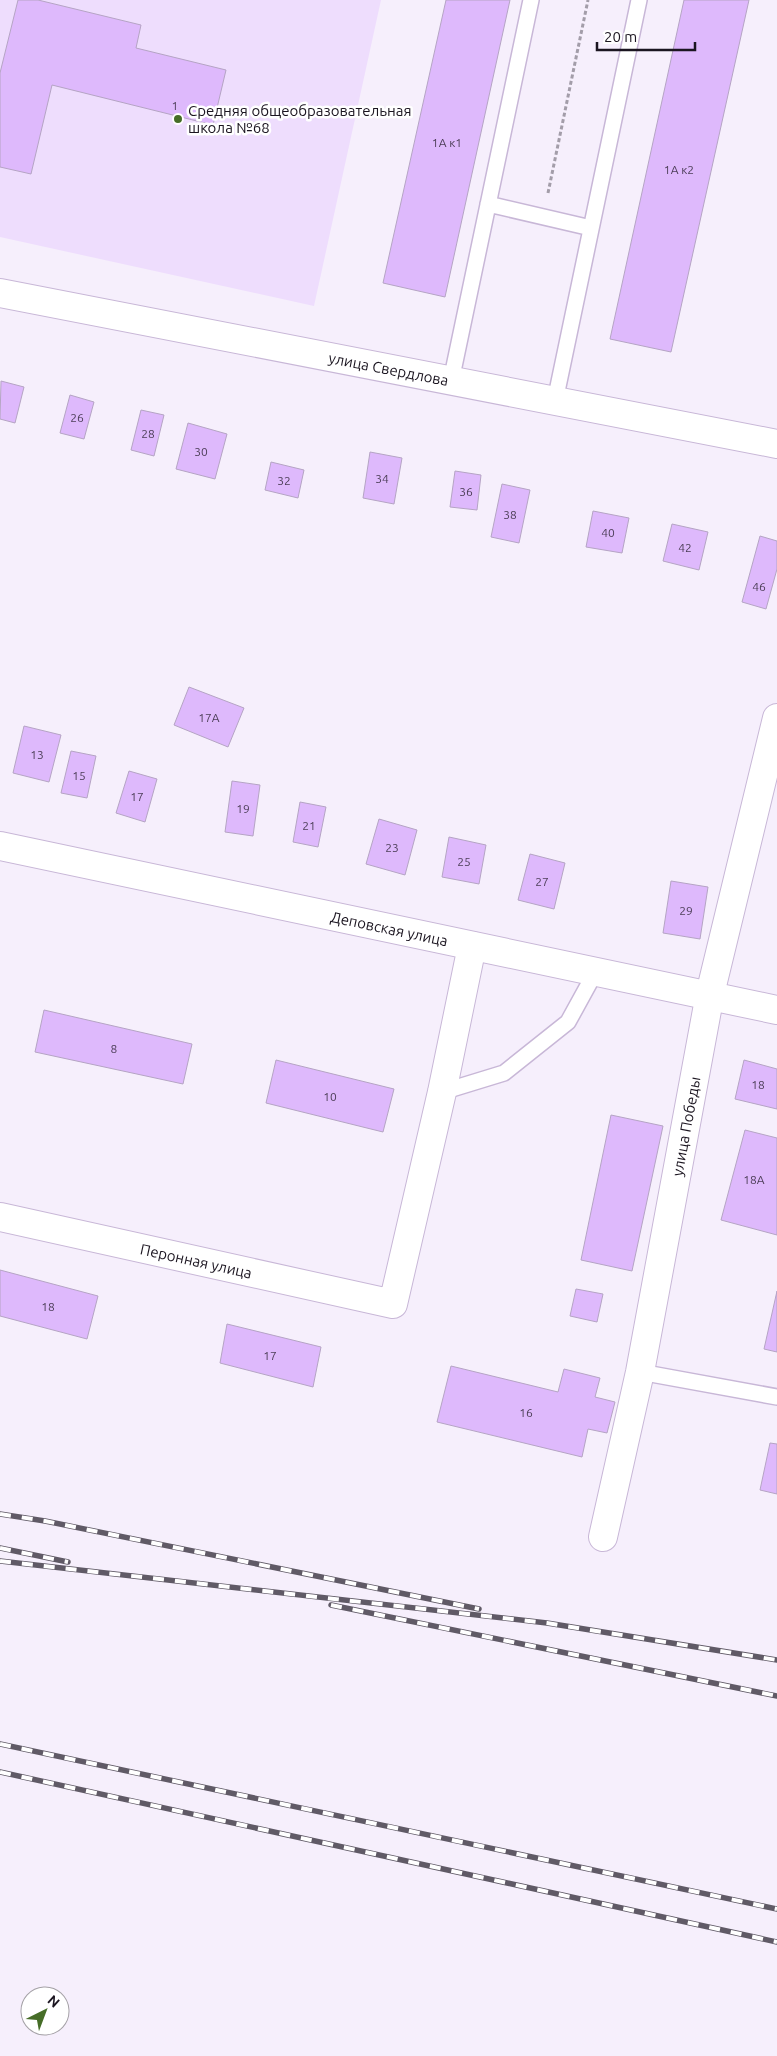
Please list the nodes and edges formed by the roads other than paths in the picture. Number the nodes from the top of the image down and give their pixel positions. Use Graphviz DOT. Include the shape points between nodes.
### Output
graph roads {
  1 [pos="531,0"];
  2 [pos="639,0"];
  3 [pos="488,204"];
  4 [pos="591,228"];
  5 [pos="0,293"];
  6 [pos="451,381"];
  7 [pos="555,401"];
  8 [pos="777,444"];
  9 [pos="777,718"];
  10 [pos="0,846"];
  11 [pos="472,946"];
  12 [pos="596,971"];
  13 [pos="710,994"];
  14 [pos="777,1010"];
  15 [pos="442,1092"];
  16 [pos="0,1217"];
  17 [pos="640,1372"];
  18 [pos="777,1397"];
  19 [pos="603,1537"];
  1 -- 3 [label="lane"];
  2 -- 4 [label="lane"];
  3 -- 4 [label="lane"];
  3 -- 6 [label="lane"];
  4 -- 7 [label="lane"];
  5 -- 6 [label="street, улица Свердлова"];
  6 -- 7 [label="street, улица Свердлова"];
  7 -- 8 [label="street, улица Свердлова"];
  9 -- 13 [label="street, улица Победы"];
  10 -- 11 [label="street, Деповская улица"];
  11 -- 12 [label="street, Деповская улица"];
  11 -- 15 [label="street"];
  12 -- 13 [label="street, Деповская улица"];
  12 -- 15 [label="lane" via="568,1022 504,1073"];
  13 -- 14 [label="street, Деповская улица"];
  13 -- 17 [label="street, улица Победы"];
  15 -- 16 [label="street, Перонная улица" via="393,1304"];
  17 -- 18 [label="lane"];
  17 -- 19 [label="street, улица Победы"];
}
